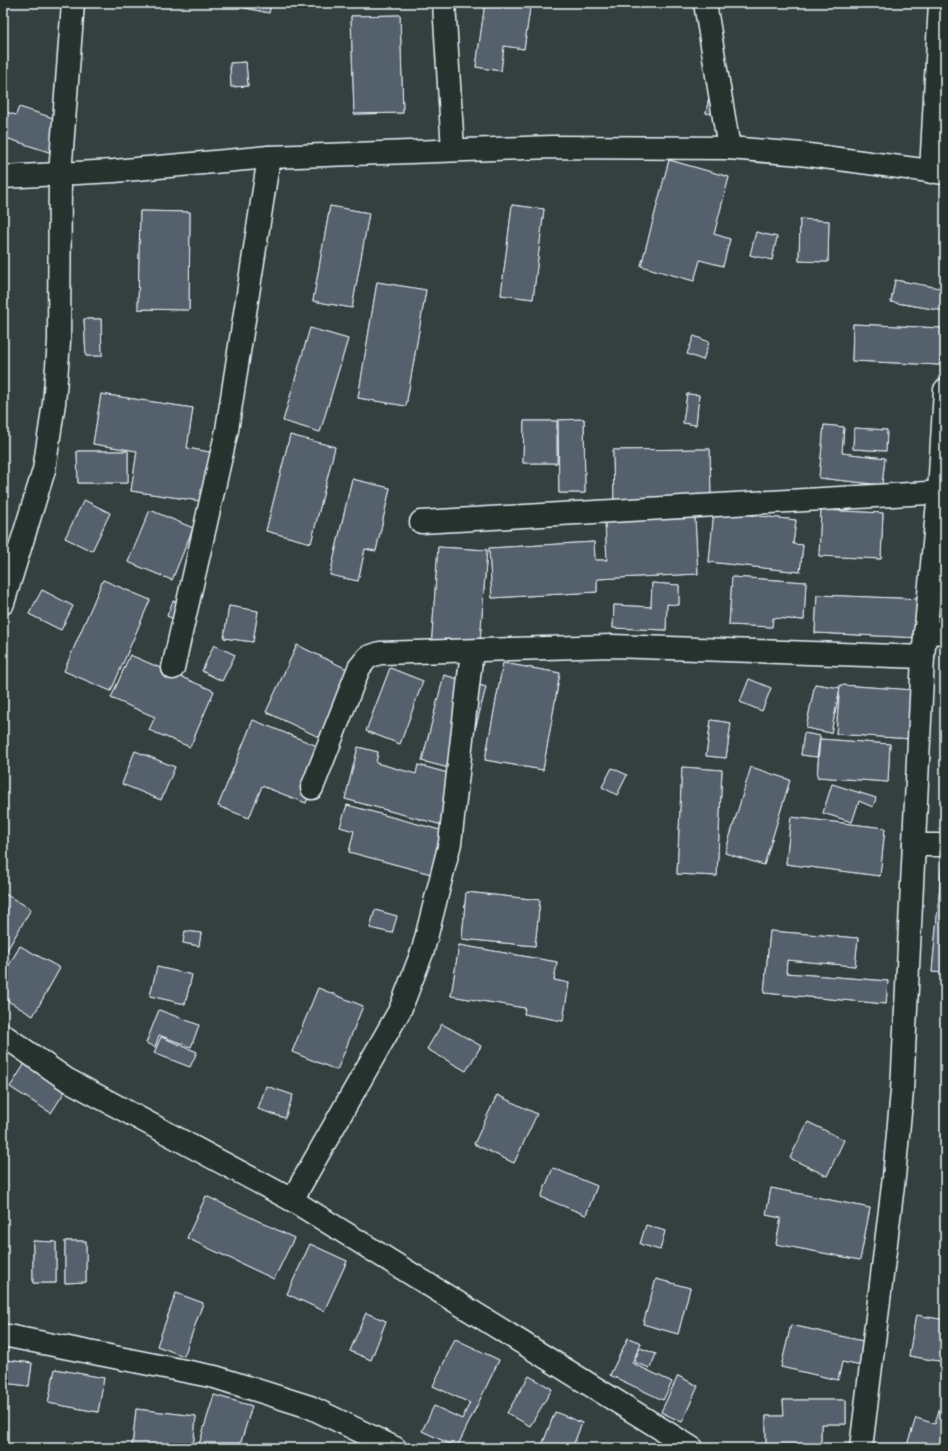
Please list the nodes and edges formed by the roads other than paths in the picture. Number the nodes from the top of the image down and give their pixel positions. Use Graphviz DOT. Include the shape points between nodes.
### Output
graph roads {
  1 [pos="73,3"];
  2 [pos="444,3"];
  3 [pos="705,3"];
  4 [pos="940,3"];
  5 [pos="729,148"];
  6 [pos="453,150"];
  7 [pos="269,157"];
  8 [pos="938,172"];
  9 [pos="60,174"];
  10 [pos="3,177"];
  11 [pos="945,390"];
  12 [pos="942,492"];
  13 [pos="421,522"];
  14 [pos="3,603"];
  15 [pos="935,633"];
  16 [pos="472,650"];
  17 [pos="923,657"];
  18 [pos="173,668"];
  19 [pos="312,788"];
  20 [pos="914,845"];
  21 [pos="945,846"];
  22 [pos="3,1035"];
  23 [pos="292,1200"];
  24 [pos="3,1334"];
  25 [pos="395,1448"];
  26 [pos="692,1448"];
  27 [pos="861,1448"];
  1 -- 9 [label="street"];
  2 -- 6 [label="street"];
  3 -- 5 [label="street"];
  4 -- 8 [label="street"];
  5 -- 6 [label="street" via="552,147"];
  5 -- 8 [label="street" via="801,154"];
  6 -- 7 [label="street"];
  7 -- 9 [label="street"];
  7 -- 18 [label="street" via="227,430"];
  9 -- 10 [label="street"];
  9 -- 14 [label="street" via="59,342 54,403 44,470"];
  11 -- 12 [label="street"];
  12 -- 13 [label="street"];
  12 -- 15 [label="street"];
  15 -- 17 [label="street"];
  16 -- 17 [label="street" via="612,646"];
  16 -- 19 [label="street" via="380,653 368,657 359,668"];
  16 -- 23 [label="street" via="450,843 423,950 400,1010"];
  17 -- 20 [label="street"];
  20 -- 21 [label="street"];
  20 -- 27 [label="street" via="902,1091"];
  22 -- 23 [label="street" via="66,1080"];
  23 -- 26 [label="street"];
  24 -- 25 [label="street" via="216,1377 310,1407"];
}
